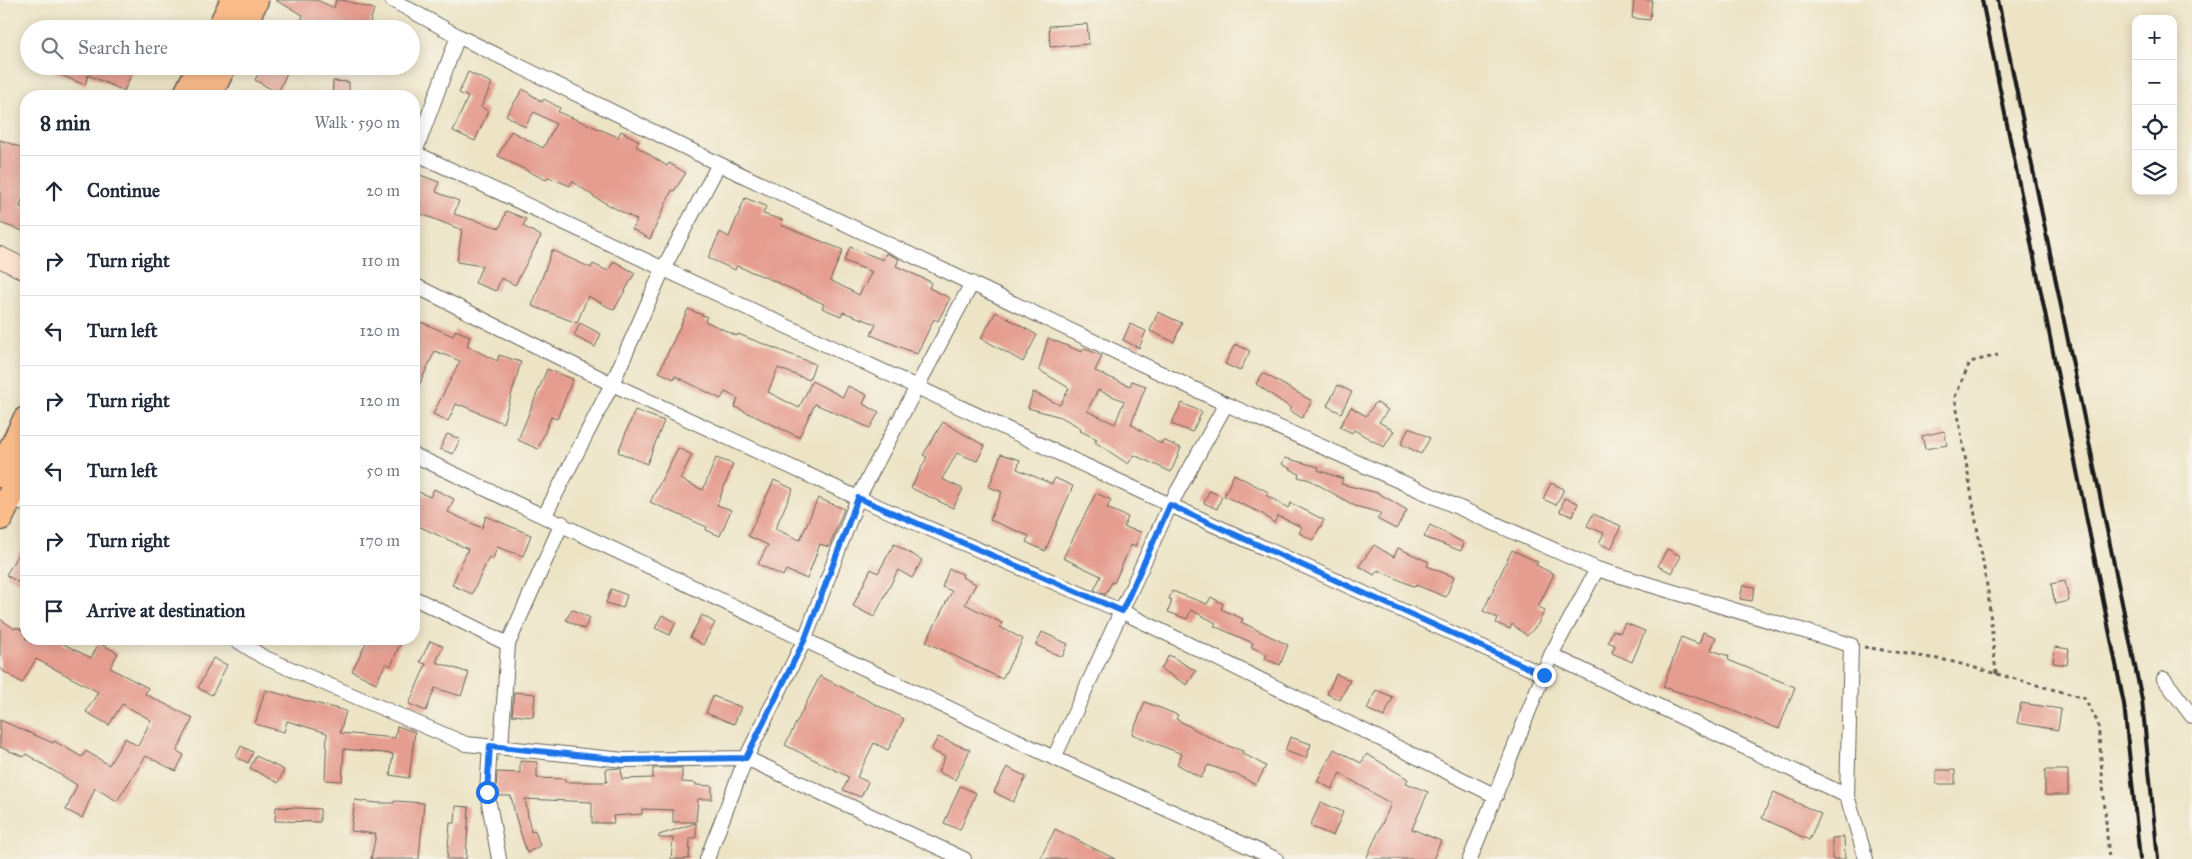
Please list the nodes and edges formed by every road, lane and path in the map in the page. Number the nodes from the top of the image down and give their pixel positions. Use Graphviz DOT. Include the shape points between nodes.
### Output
graph roads {
  1 [pos="234,0"];
  2 [pos="255,0"];
  3 [pos="392,0"];
  4 [pos="224,20"];
  5 [pos="245,20"];
  6 [pos="458,36"];
  7 [pos="196,75"];
  8 [pos="218,75"];
  9 [pos="189,90"];
  10 [pos="211,90"];
  11 [pos="420,138"];
  12 [pos="420,157"];
  13 [pos="719,164"];
  14 [pos="0,258"];
  15 [pos="20,267"];
  16 [pos="663,269"];
  17 [pos="972,283"];
  18 [pos="420,288"];
  19 [pos="1998,355"];
  20 [pos="612,384"];
  21 [pos="916,387"];
  22 [pos="1226,404"];
  23 [pos="20,448"];
  24 [pos="420,458"];
  25 [pos="20,476"];
  26 [pos="9,498"];
  27 [pos="858,498"];
  28 [pos="1170,505"];
  29 [pos="545,515"];
  30 [pos="562,523"];
  31 [pos="1598,569"];
  32 [pos="420,601"];
  33 [pos="1122,611"];
  34 [pos="805,639"];
  35 [pos="508,644"];
  36 [pos="245,645"];
  37 [pos="1851,645"];
  38 [pos="1552,655"];
  39 [pos="1996,674"];
  40 [pos="1544,675"];
  41 [pos="2164,679"];
  42 [pos="2192,716"];
  43 [pos="496,747"];
  44 [pos="746,758"];
  45 [pos="1054,758"];
  46 [pos="1496,796"];
  47 [pos="1847,796"];
  48 [pos="499,859"];
  49 [pos="707,859"];
  50 [pos="964,859"];
  51 [pos="1276,859"];
  52 [pos="1470,859"];
  53 [pos="1866,859"];
  54 [pos="2109,859"];
  1 -- 4 [label="highway"];
  2 -- 5 [label="highway"];
  3 -- 6 [label="street"];
  6 -- 11 [label="street"];
  6 -- 13 [label="street"];
  7 -- 9 [label="highway"];
  8 -- 10 [label="highway"];
  12 -- 16 [label="street"];
  13 -- 16 [label="street"];
  13 -- 17 [label="street"];
  14 -- 15 [label="street"];
  16 -- 20 [label="street"];
  16 -- 21 [label="street"];
  17 -- 21 [label="street"];
  17 -- 22 [label="street"];
  18 -- 20 [label="street"];
  19 -- 39 [label="path" via="1970,362 1955,397 1988,592"];
  20 -- 27 [label="street"];
  20 -- 29 [label="street"];
  21 -- 27 [label="street"];
  21 -- 28 [label="street"];
  22 -- 28 [label="street"];
  22 -- 31 [label="street"];
  23 -- 26 [label="highway"];
  24 -- 29 [label="street"];
  25 -- 26 [label="highway"];
  27 -- 33 [label="street"];
  27 -- 34 [label="street"];
  28 -- 33 [label="street"];
  28 -- 40 [label="street"];
  29 -- 30 [label="street"];
  30 -- 34 [label="street"];
  30 -- 35 [label="street"];
  31 -- 37 [label="street"];
  31 -- 38 [label="street"];
  32 -- 35 [label="street"];
  33 -- 45 [label="street"];
  33 -- 46 [label="street"];
  34 -- 44 [label="street"];
  34 -- 45 [label="street"];
  35 -- 43 [label="street"];
  36 -- 43 [label="street" via="263,656 466,744"];
  37 -- 39 [label="path" via="1950,661"];
  37 -- 47 [label="street"];
  38 -- 40 [label="street"];
  38 -- 47 [label="street"];
  39 -- 54 [label="path" via="2084,698 2098,723"];
  40 -- 46 [label="street"];
  41 -- 42 [label="street"];
  43 -- 44 [label="street" via="624,760"];
  43 -- 48 [label="street" via="487,792"];
  44 -- 49 [label="street"];
  44 -- 50 [label="street"];
  45 -- 51 [label="street"];
  46 -- 52 [label="street"];
  47 -- 53 [label="street"];
}
